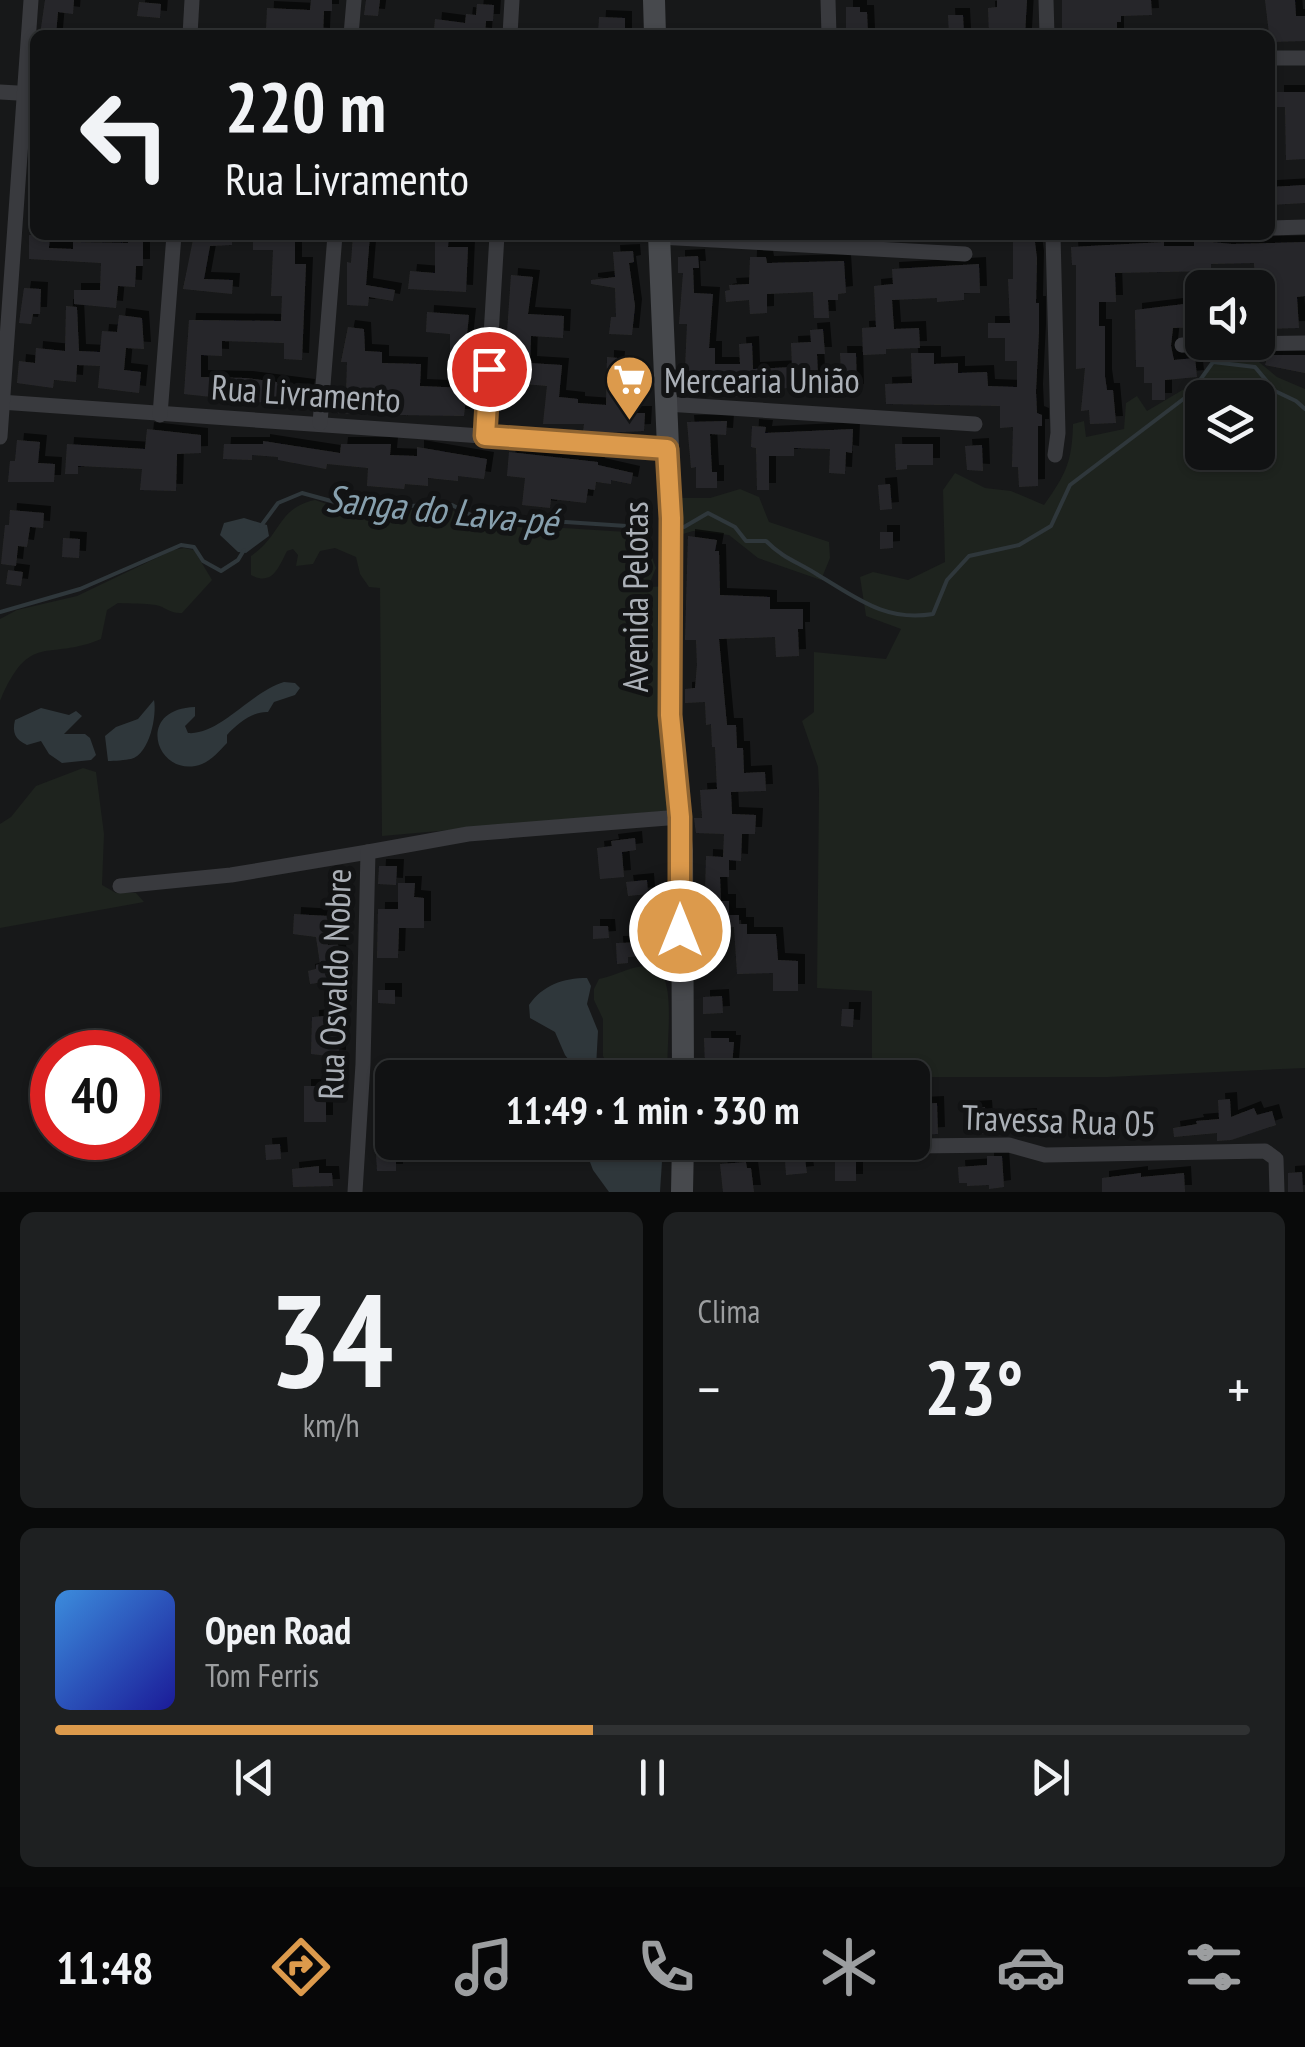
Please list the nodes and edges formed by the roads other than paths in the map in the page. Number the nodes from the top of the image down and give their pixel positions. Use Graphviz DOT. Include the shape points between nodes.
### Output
graph roads {
  1 [pos="30,0"];
  2 [pos="192,0"];
  3 [pos="354,0"];
  4 [pos="512,0"];
  5 [pos="654,0"];
  6 [pos="828,0"];
  7 [pos="1046,0"];
  8 [pos="190,30"];
  9 [pos="351,30"];
  10 [pos="510,30"];
  11 [pos="655,30"];
  12 [pos="829,30"];
  13 [pos="1047,30"];
  14 [pos="1275,58"];
  15 [pos="1305,58"];
  16 [pos="0,92"];
  17 [pos="29,94"];
  18 [pos="1305,227"];
  19 [pos="1275,228"];
  20 [pos="174,240"];
  21 [pos="335,240"];
  22 [pos="497,240"];
  23 [pos="659,240"];
  24 [pos="727,240"];
  25 [pos="1053,240"];
  26 [pos="965,254"];
  27 [pos="1305,344"];
  28 [pos="1182,345"];
  29 [pos="2,402"];
  30 [pos="666,404"];
  31 [pos="160,414"];
  32 [pos="320,422"];
  33 [pos="974,424"];
  34 [pos="485,436"];
  35 [pos="0,437"];
  36 [pos="667,449"];
  37 [pos="1055,455"];
  38 [pos="680,817"];
  39 [pos="368,852"];
  40 [pos="120,886"];
  41 [pos="682,1060"];
  42 [pos="930,1145"];
  43 [pos="683,1160"];
  44 [pos="355,1192"];
  45 [pos="682,1192"];
  46 [pos="1276,1192"];
  1 -- 17 [label="street"];
  2 -- 8 [label="street"];
  3 -- 9 [label="street"];
  4 -- 10 [label="street"];
  5 -- 11 [label="street"];
  6 -- 12 [label="street"];
  7 -- 13 [label="street"];
  14 -- 15 [label="street"];
  16 -- 17 [label="street"];
  17 -- 29 [label="street"];
  18 -- 19 [label="street"];
  20 -- 31 [label="street"];
  21 -- 32 [label="street"];
  22 -- 34 [label="street"];
  23 -- 30 [label="street, Avenida Pelotas"];
  24 -- 26 [label="street"];
  25 -- 37 [label="street"];
  27 -- 28 [label="street"];
  29 -- 31 [label="street, Rua Livramento"];
  29 -- 35 [label="street"];
  30 -- 33 [label="street"];
  30 -- 36 [label="street, Avenida Pelotas"];
  31 -- 32 [label="street, Rua Livramento"];
  32 -- 34 [label="street, Rua Livramento"];
  34 -- 36 [label="street, Rua Livramento"];
  36 -- 38 [label="street, Avenida Pelotas" via="670,715"];
  38 -- 39 [label="street, Rua Osvaldo Nobre" via="468,834"];
  38 -- 41 [label="street, Avenida Pelotas"];
  39 -- 40 [label="street"];
  39 -- 44 [label="street, Rua Osvaldo Nobre"];
  42 -- 46 [label="street, Travessa Rua 05" via="1009,1145 1046,1155 1264,1150 1276,1159"];
  43 -- 45 [label="street"];
}
